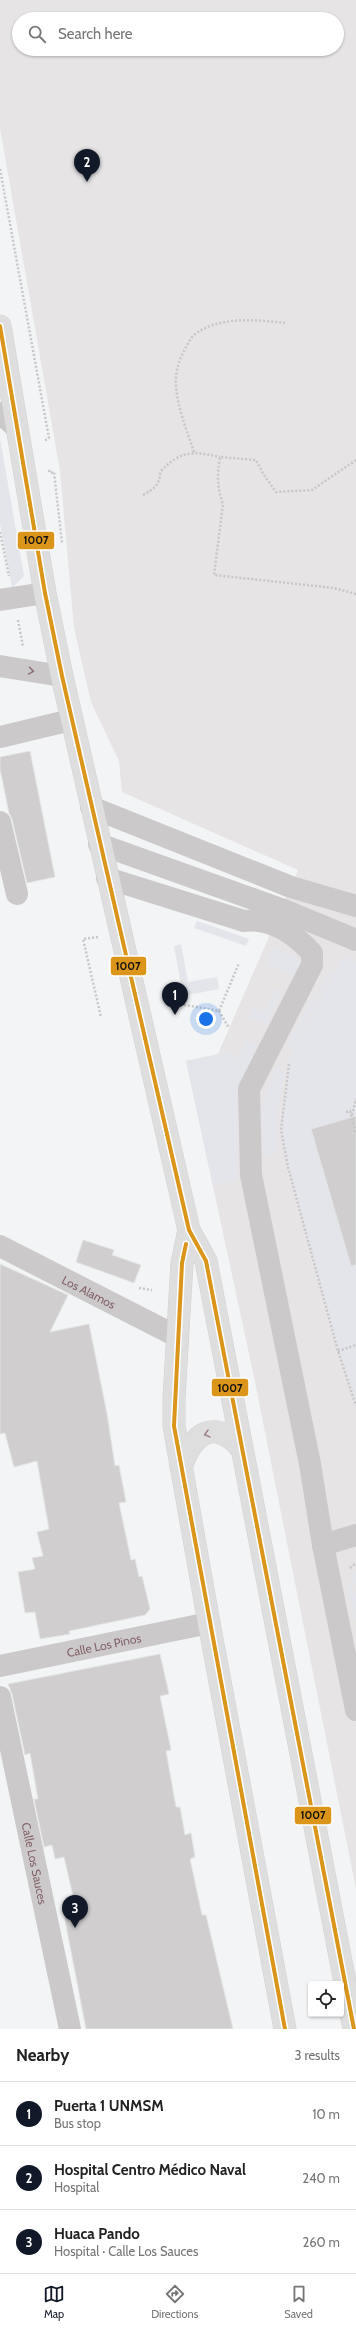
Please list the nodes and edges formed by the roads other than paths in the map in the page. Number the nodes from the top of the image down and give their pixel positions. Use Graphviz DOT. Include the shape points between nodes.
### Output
graph roads {
  1 [pos="0,326"];
  2 [pos="0,413"];
  3 [pos="17,428"];
  4 [pos="45,593"];
  5 [pos="0,600"];
  6 [pos="0,666"];
  7 [pos="62,676"];
  8 [pos="71,720"];
  9 [pos="0,737"];
  10 [pos="91,807"];
  11 [pos="0,822"];
  12 [pos="99,844"];
  13 [pos="107,878"];
  14 [pos="17,894"];
  15 [pos="356,906"];
  16 [pos="356,940"];
  17 [pos="189,1230"];
  18 [pos="0,1246"];
  19 [pos="178,1337"];
  20 [pos="240,1447"];
  21 [pos="181,1467"];
  22 [pos="356,1535"];
  23 [pos="323,1545"];
  24 [pos="209,1623"];
  25 [pos="0,1666"];
  26 [pos="0,1697"];
  27 [pos="356,1710"];
  28 [pos="70,2029"];
  29 [pos="286,2029"];
  30 [pos="354,2029"];
  1 -- 3 [label="main road"];
  2 -- 3 [label="street"];
  3 -- 4 [label="main road"];
  4 -- 5 [label="street"];
  4 -- 7 [label="main road"];
  6 -- 7 [label="street, one-way"];
  7 -- 8 [label="main road"];
  8 -- 9 [label="street"];
  8 -- 10 [label="main road"];
  10 -- 12 [label="main road"];
  10 -- 15 [label="street" via="291,886"];
  11 -- 14 [label="street"];
  12 -- 13 [label="main road"];
  12 -- 16 [label="street" via="281,909"];
  13 -- 17 [label="main road"];
  13 -- 23 [label="street" via="244,921 251,931 284,943 297,941 312,953 313,959 249,1090 251,1175 310,1464"];
  17 -- 19 [label="main road" via="182,1263"];
  17 -- 20 [label="main road" via="206,1261"];
  18 -- 19 [label="street, Los Alamos"];
  19 -- 21 [label="main road" via="173,1413"];
  20 -- 21 [label="main road, one-way" via="225,1434 205,1433 193,1441"];
  20 -- 30 [label="main road"];
  21 -- 24 [label="main road"];
  22 -- 23 [label="street"];
  23 -- 27 [label="street"];
  24 -- 25 [label="street, Calle Los Pinos"];
  24 -- 29 [label="main road"];
  26 -- 28 [label="street, Calle Los Sauces"];
}
